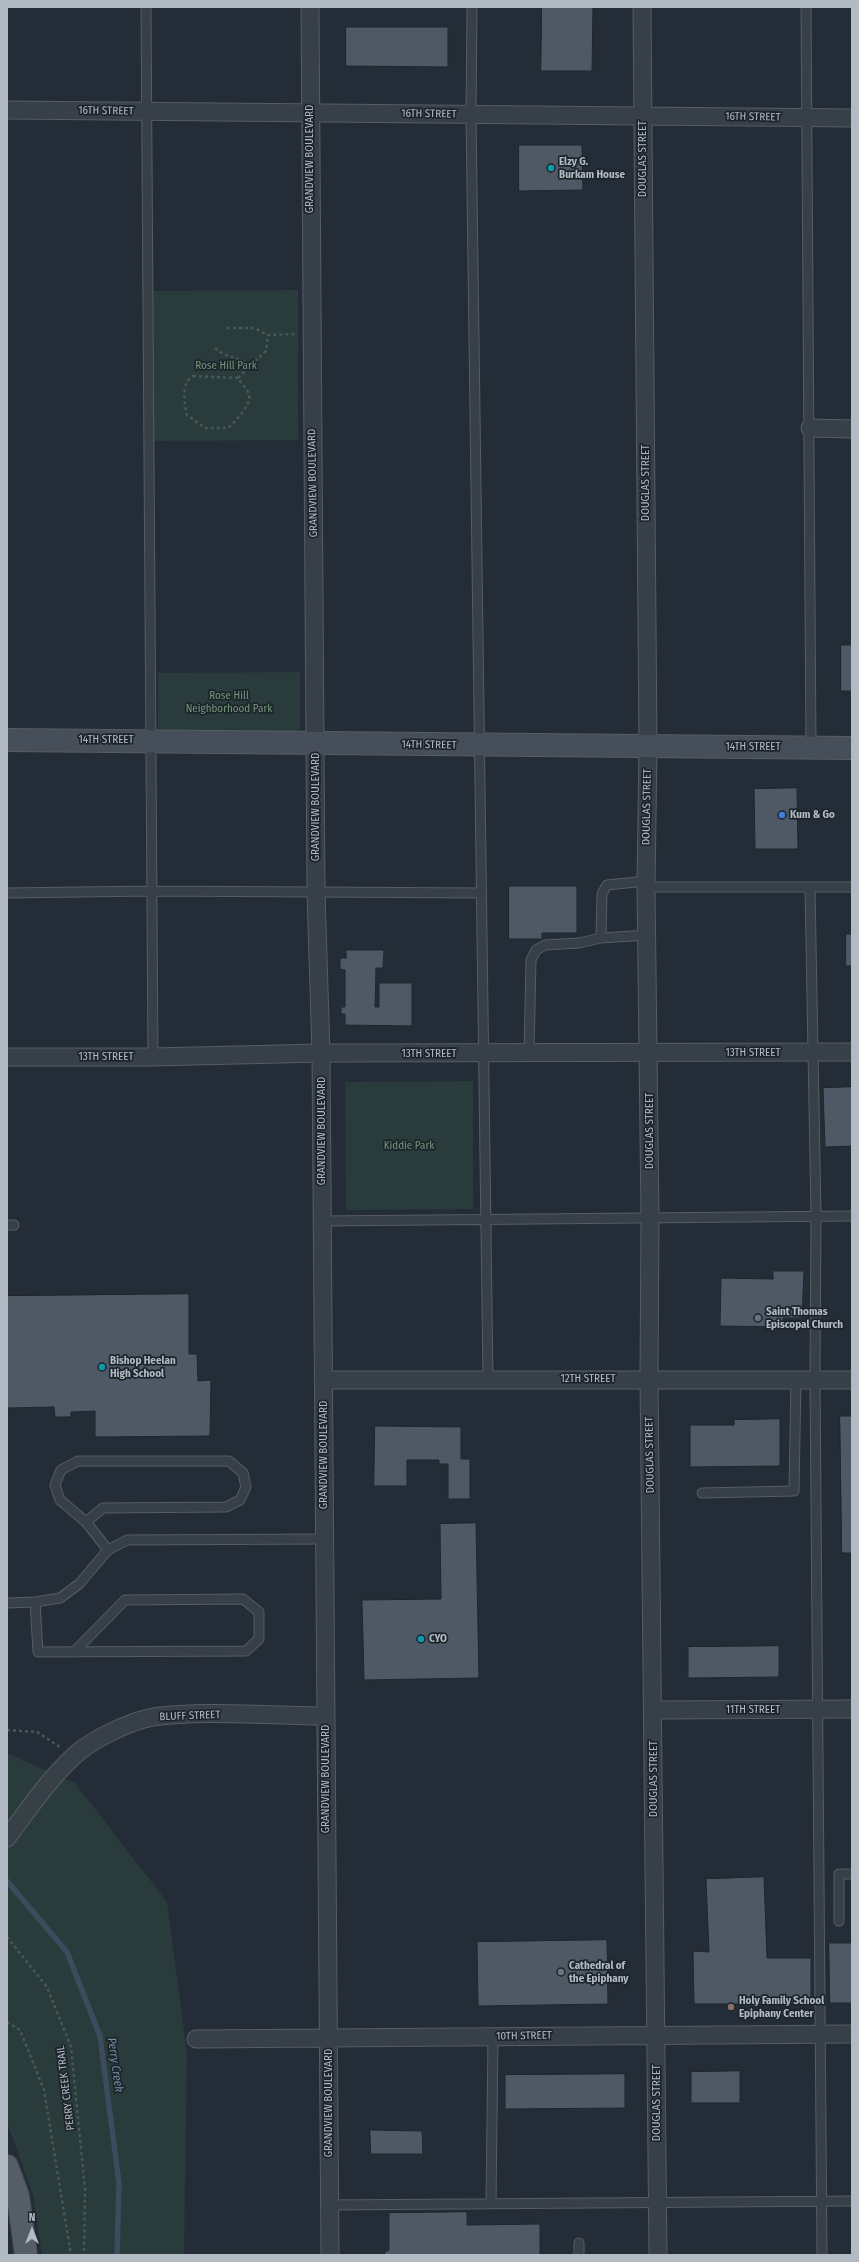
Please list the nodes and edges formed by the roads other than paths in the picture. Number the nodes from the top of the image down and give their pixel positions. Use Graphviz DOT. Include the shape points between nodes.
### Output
graph roads {
  1 [pos="146,7"];
  2 [pos="310,7"];
  3 [pos="472,7"];
  4 [pos="642,7"];
  5 [pos="806,7"];
  6 [pos="7,110"];
  7 [pos="147,112"];
  8 [pos="310,112"];
  9 [pos="471,115"];
  10 [pos="643,116"];
  11 [pos="805,118"];
  12 [pos="852,118"];
  13 [pos="810,428"];
  14 [pos="852,429"];
  15 [pos="7,740"];
  16 [pos="152,740"];
  17 [pos="315,742"];
  18 [pos="480,746"];
  19 [pos="648,747"];
  20 [pos="811,747"];
  21 [pos="852,748"];
  22 [pos="646,884"];
  23 [pos="810,887"];
  24 [pos="852,887"];
  25 [pos="152,891"];
  26 [pos="316,892"];
  27 [pos="7,893"];
  28 [pos="480,893"];
  29 [pos="647,935"];
  30 [pos="601,938"];
  31 [pos="813,1052"];
  32 [pos="852,1052"];
  33 [pos="321,1053"];
  34 [pos="484,1054"];
  35 [pos="529,1054"];
  36 [pos="649,1054"];
  37 [pos="7,1057"];
  38 [pos="153,1057"];
  39 [pos="816,1216"];
  40 [pos="852,1216"];
  41 [pos="650,1217"];
  42 [pos="485,1219"];
  43 [pos="322,1221"];
  44 [pos="650,1379"];
  45 [pos="815,1379"];
  46 [pos="323,1380"];
  47 [pos="488,1380"];
  48 [pos="796,1380"];
  49 [pos="852,1380"];
  50 [pos="702,1493"];
  51 [pos="86,1522"];
  52 [pos="324,1539"];
  53 [pos="108,1550"];
  54 [pos="7,1602"];
  55 [pos="35,1602"];
  56 [pos="74,1652"];
  57 [pos="819,1709"];
  58 [pos="852,1709"];
  59 [pos="654,1710"];
  60 [pos="326,1716"];
  61 [pos="7,1838"];
  62 [pos="852,1874"];
  63 [pos="839,1921"];
  64 [pos="820,2034"];
  65 [pos="852,2034"];
  66 [pos="656,2035"];
  67 [pos="493,2037"];
  68 [pos="329,2038"];
  69 [pos="196,2039"];
  70 [pos="7,2166"];
  71 [pos="821,2201"];
  72 [pos="852,2201"];
  73 [pos="491,2204"];
  74 [pos="658,2204"];
  75 [pos="330,2205"];
  76 [pos="579,2243"];
  77 [pos="26,2255"];
  78 [pos="330,2255"];
  79 [pos="579,2255"];
  80 [pos="658,2255"];
  81 [pos="822,2255"];
  1 -- 7 [label="lane"];
  2 -- 8 [label="street, GRANDVIEW BOULEVARD"];
  3 -- 9 [label="lane"];
  4 -- 10 [label="street, DOUGLAS STREET"];
  5 -- 11 [label="lane"];
  6 -- 7 [label="street, 16TH STREET"];
  7 -- 8 [label="street, 16TH STREET"];
  7 -- 16 [label="lane"];
  8 -- 9 [label="street, 16TH STREET"];
  8 -- 17 [label="street, GRANDVIEW BOULEVARD"];
  9 -- 10 [label="street, 16TH STREET"];
  9 -- 18 [label="lane"];
  10 -- 11 [label="street, 16TH STREET"];
  10 -- 19 [label="street, DOUGLAS STREET"];
  11 -- 12 [label="street, 16TH STREET"];
  11 -- 13 [label="lane"];
  13 -- 14 [label="street"];
  13 -- 20 [label="lane"];
  15 -- 16 [label="main road, 14TH STREET"];
  16 -- 17 [label="main road, 14TH STREET"];
  16 -- 25 [label="lane"];
  17 -- 18 [label="main road, 14TH STREET"];
  17 -- 26 [label="street, GRANDVIEW BOULEVARD"];
  18 -- 19 [label="main road, 14TH STREET"];
  18 -- 28 [label="lane"];
  19 -- 20 [label="main road, 14TH STREET"];
  19 -- 22 [label="street, DOUGLAS STREET"];
  20 -- 21 [label="main road, 14TH STREET"];
  22 -- 23 [label="lane"];
  22 -- 29 [label="street, DOUGLAS STREET"];
  22 -- 30 [label="lane" via="607,885 602,894"];
  23 -- 24 [label="lane"];
  23 -- 31 [label="lane"];
  25 -- 26 [label="lane"];
  25 -- 27 [label="lane"];
  25 -- 38 [label="lane"];
  26 -- 28 [label="lane"];
  26 -- 33 [label="street, GRANDVIEW BOULEVARD"];
  28 -- 34 [label="lane"];
  29 -- 30 [label="lane"];
  29 -- 36 [label="street, DOUGLAS STREET"];
  30 -- 35 [label="lane" via="545,946 536,950 531,960"];
  31 -- 32 [label="street, 13TH STREET"];
  31 -- 36 [label="street, 13TH STREET"];
  31 -- 39 [label="lane"];
  33 -- 34 [label="street, 13TH STREET"];
  33 -- 38 [label="street, 13TH STREET"];
  33 -- 43 [label="street, GRANDVIEW BOULEVARD"];
  34 -- 35 [label="street, 13TH STREET"];
  34 -- 42 [label="lane"];
  35 -- 36 [label="street, 13TH STREET"];
  36 -- 41 [label="street, DOUGLAS STREET"];
  37 -- 38 [label="street, 13TH STREET"];
  39 -- 40 [label="lane"];
  39 -- 41 [label="lane"];
  39 -- 45 [label="lane"];
  41 -- 42 [label="lane"];
  41 -- 44 [label="street, DOUGLAS STREET"];
  42 -- 43 [label="lane"];
  42 -- 47 [label="lane"];
  43 -- 46 [label="street, GRANDVIEW BOULEVARD"];
  44 -- 47 [label="street, 12TH STREET"];
  44 -- 48 [label="street, 12TH STREET"];
  44 -- 59 [label="street, DOUGLAS STREET"];
  45 -- 48 [label="street, 12TH STREET"];
  45 -- 49 [label="street, 12TH STREET"];
  45 -- 57 [label="lane"];
  46 -- 47 [label="street, 12TH STREET"];
  46 -- 52 [label="street, GRANDVIEW BOULEVARD"];
  48 -- 50 [label="lane" via="794,1492"];
  51 -- 51 [label="lane" via="102,1508 226,1507 240,1500 246,1487 243,1473 229,1461 78,1461 61,1470 55,1485 60,1500"];
  51 -- 53 [label="lane"];
  52 -- 53 [label="lane" via="127,1540"];
  52 -- 60 [label="street, GRANDVIEW BOULEVARD"];
  53 -- 55 [label="lane" via="79,1584 60,1598"];
  54 -- 55 [label="lane"];
  55 -- 56 [label="lane" via="38,1652"];
  56 -- 56 [label="lane" via="246,1651 259,1639 259,1612 243,1599 125,1600"];
  57 -- 58 [label="street, 11TH STREET"];
  57 -- 59 [label="street, 11TH STREET"];
  57 -- 64 [label="lane"];
  59 -- 66 [label="street, DOUGLAS STREET"];
  60 -- 61 [label="street, BLUFF STREET" via="194,1715 151,1718 102,1736 74,1756 40,1794"];
  60 -- 68 [label="street, GRANDVIEW BOULEVARD"];
  62 -- 63 [label="lane" via="840,1874"];
  64 -- 65 [label="street, 10TH STREET"];
  64 -- 66 [label="street, 10TH STREET"];
  64 -- 71 [label="lane"];
  66 -- 67 [label="street, 10TH STREET"];
  66 -- 74 [label="street, DOUGLAS STREET"];
  67 -- 68 [label="street, 10TH STREET"];
  67 -- 73 [label="lane"];
  68 -- 69 [label="street, 10TH STREET"];
  68 -- 75 [label="street, GRANDVIEW BOULEVARD"];
  70 -- 77 [label="main road" via="18,2196"];
  71 -- 72 [label="lane"];
  71 -- 74 [label="lane"];
  71 -- 81 [label="lane"];
  73 -- 74 [label="lane"];
  73 -- 75 [label="lane"];
  74 -- 80 [label="street, DOUGLAS STREET"];
  75 -- 78 [label="street, GRANDVIEW BOULEVARD"];
  76 -- 79 [label="lane"];
}
